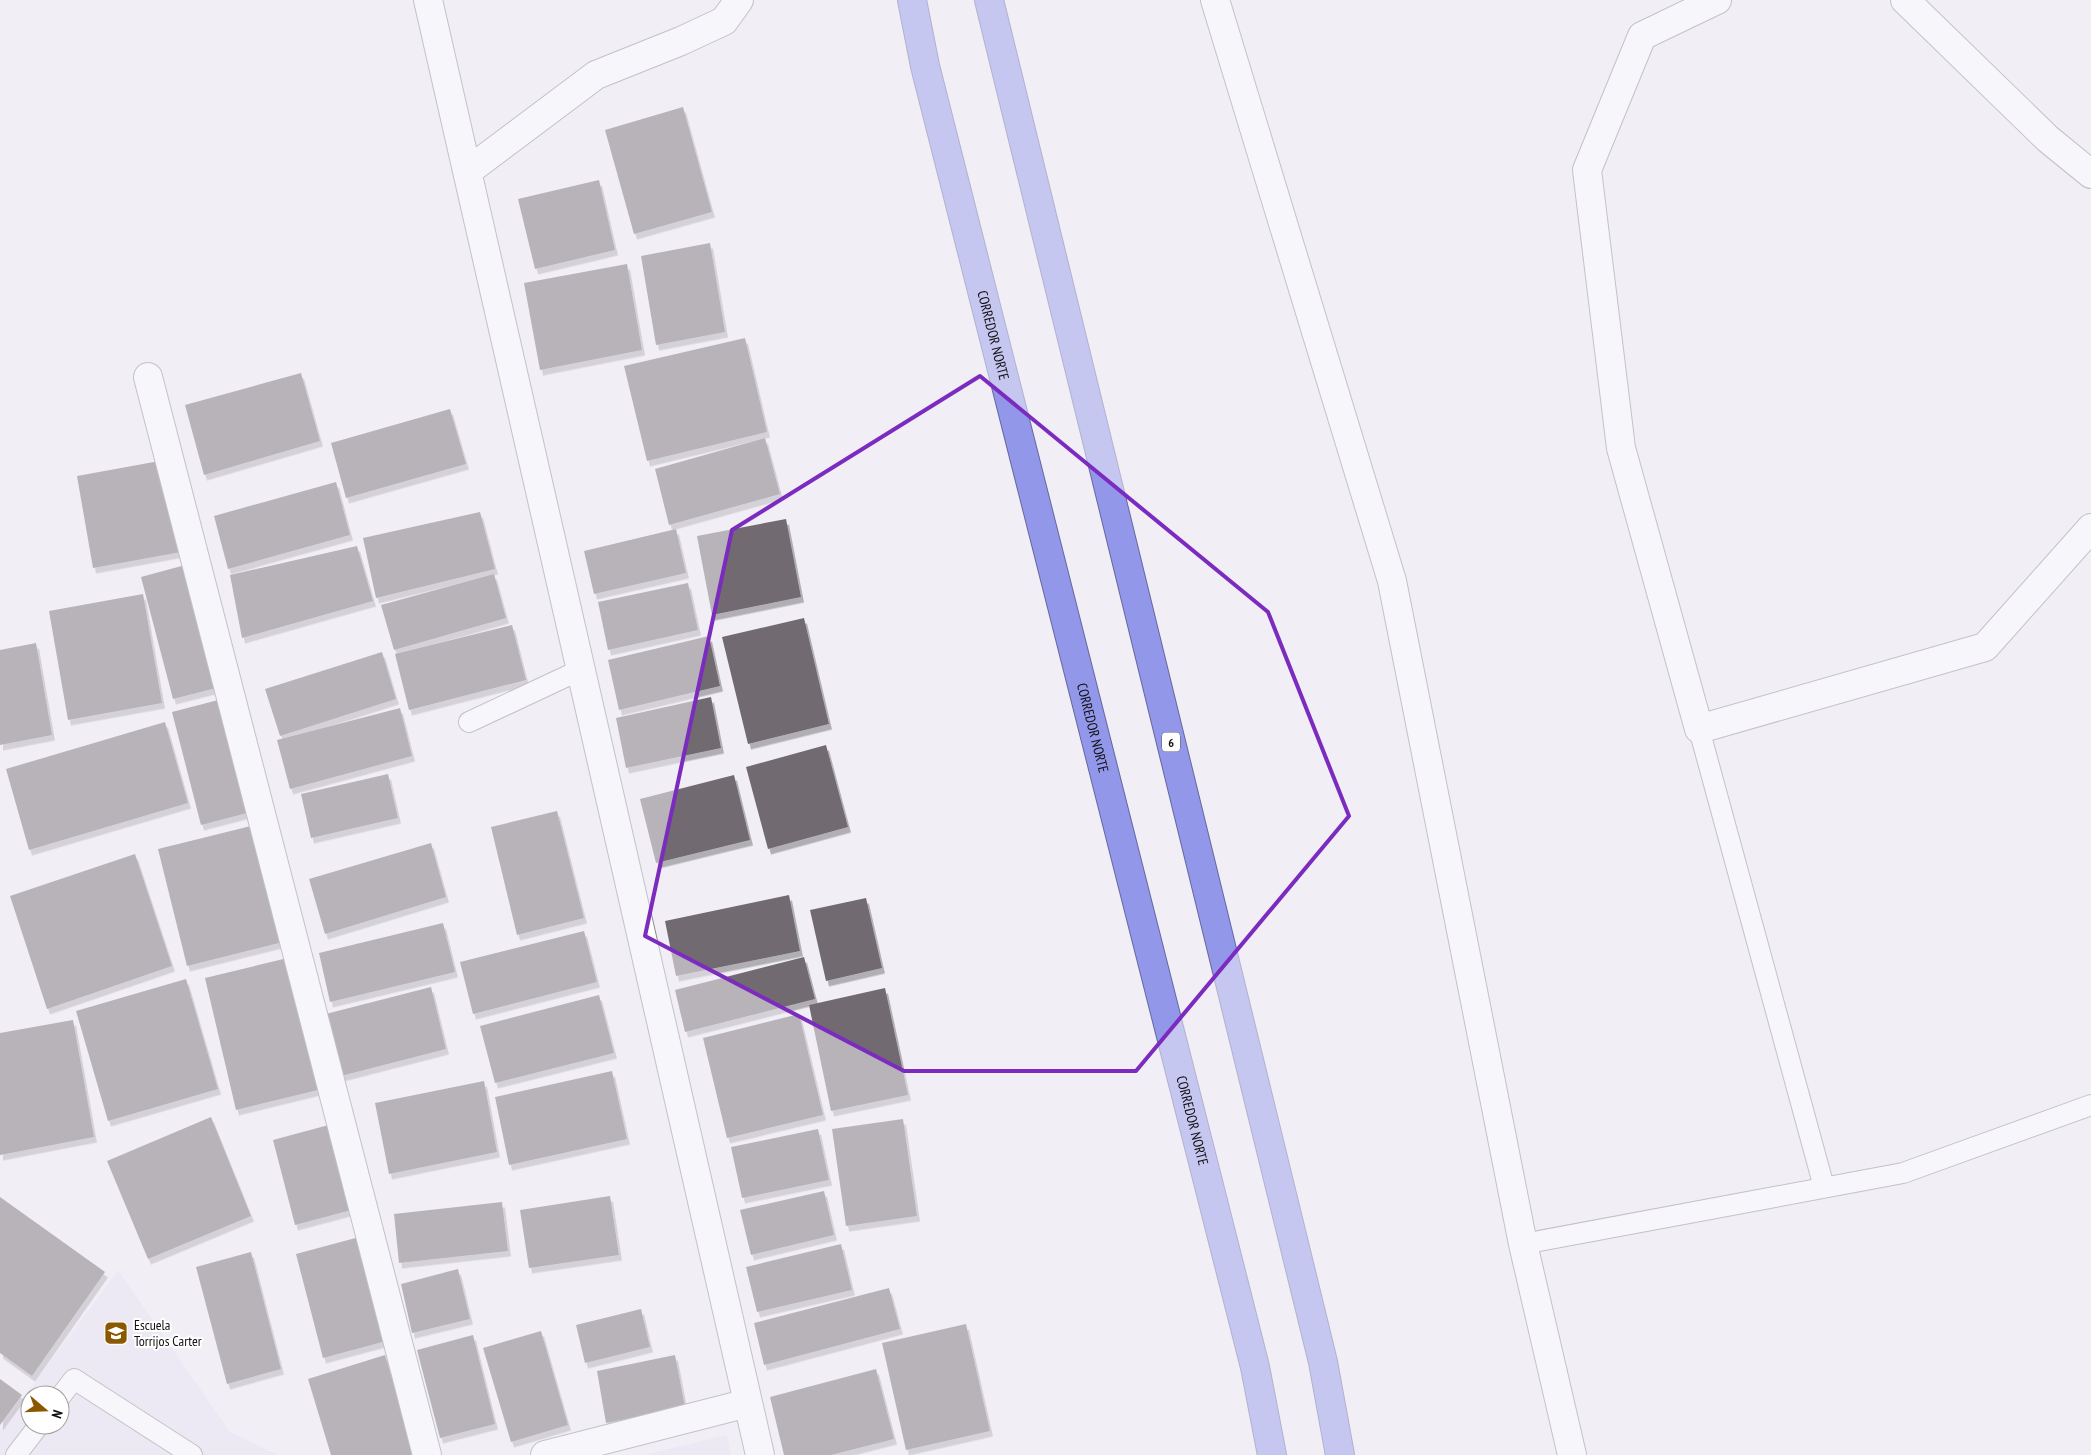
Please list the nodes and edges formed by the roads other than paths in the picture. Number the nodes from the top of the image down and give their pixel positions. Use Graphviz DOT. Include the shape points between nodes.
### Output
graph roads {
  1 [pos="428,0"];
  2 [pos="739,0"];
  3 [pos="912,0"];
  4 [pos="989,0"];
  5 [pos="1215,0"];
  6 [pos="1716,0"];
  7 [pos="1905,0"];
  8 [pos="468,171"];
  9 [pos="2091,174"];
  10 [pos="148,377"];
  11 [pos="2091,528"];
  12 [pos="580,670"];
  13 [pos="469,722"];
  14 [pos="1699,729"];
  15 [pos="2091,1105"];
  16 [pos="1824,1187"];
  17 [pos="1523,1244"];
  18 [pos="70,1385"];
  19 [pos="748,1403"];
  20 [pos="31,1435"];
  21 [pos="16,1455"];
  22 [pos="192,1455"];
  23 [pos="427,1455"];
  24 [pos="545,1455"];
  25 [pos="760,1455"];
  26 [pos="1272,1455"];
  27 [pos="1340,1455"];
  28 [pos="1572,1455"];
  1 -- 8 [label="street"];
  2 -- 8 [label="street" via="724,21 596,74"];
  3 -- 26 [label="highway, CORREDOR NORTE" via="925,66 1255,1367"];
  4 -- 27 [label="highway, 6" via="1323,1362"];
  5 -- 17 [label="street" via="1392,581"];
  6 -- 14 [label="street" via="1642,36 1587,170 1621,448"];
  7 -- 9 [label="street" via="2048,139"];
  8 -- 12 [label="street"];
  10 -- 23 [label="street"];
  11 -- 14 [label="street" via="1985,648"];
  12 -- 13 [label="lane"];
  12 -- 19 [label="street"];
  14 -- 16 [label="lane"];
  15 -- 16 [label="lane" via="1903,1173"];
  16 -- 17 [label="lane"];
  17 -- 28 [label="street"];
  18 -- 22 [label="lane" via="74,1379"];
  19 -- 24 [label="street"];
  19 -- 25 [label="street"];
  20 -- 21 [label="lane"];
}
